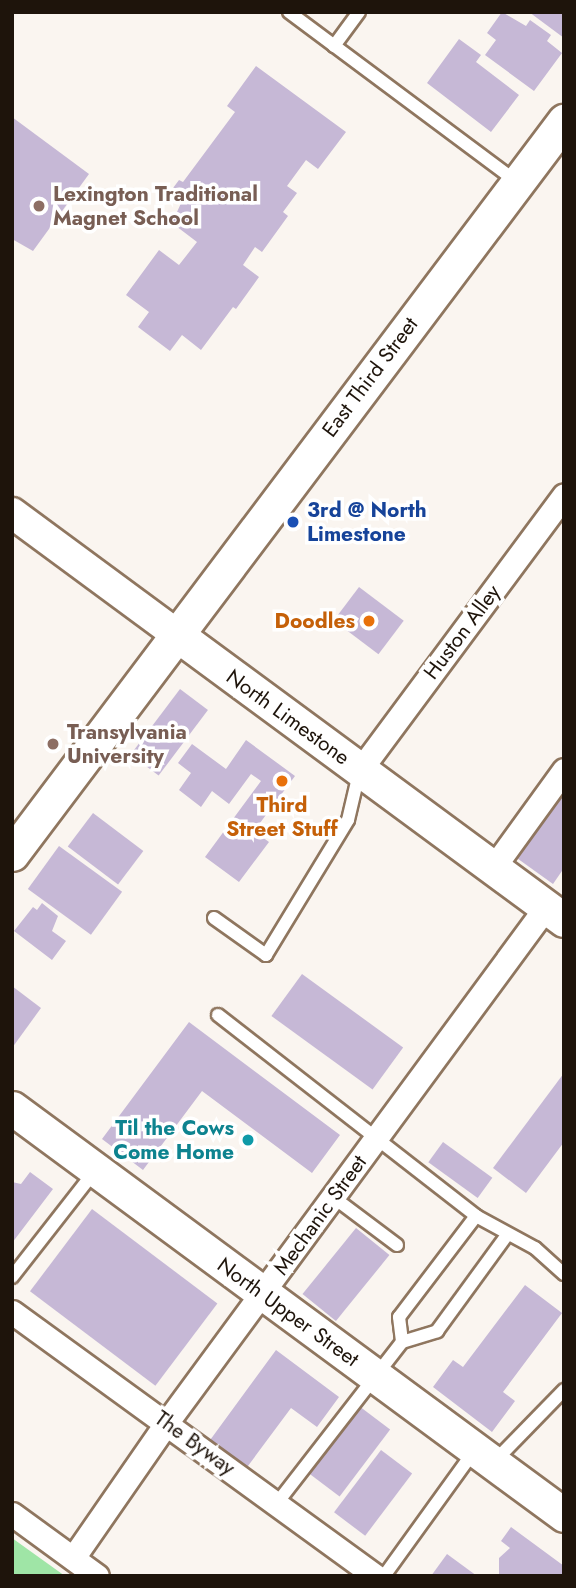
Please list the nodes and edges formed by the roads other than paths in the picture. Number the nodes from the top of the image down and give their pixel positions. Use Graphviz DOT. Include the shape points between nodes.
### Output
graph roads {
  1 [pos="289,12"];
  2 [pos="359,12"];
  3 [pos="334,46"];
  4 [pos="564,121"];
  5 [pos="518,182"];
  6 [pos="564,495"];
  7 [pos="12,513"];
  8 [pos="176,634"];
  9 [pos="564,769"];
  10 [pos="360,770"];
  11 [pos="12,855"];
  12 [pos="493,868"];
  13 [pos="555,914"];
  14 [pos="214,918"];
  15 [pos="218,1015"];
  16 [pos="12,1108"];
  17 [pos="377,1137"];
  18 [pos="96,1169"];
  19 [pos="333,1197"];
  20 [pos="476,1216"];
  21 [pos="507,1235"];
  22 [pos="397,1245"];
  23 [pos="564,1274"];
  24 [pos="12,1277"];
  25 [pos="262,1293"];
  26 [pos="12,1312"];
  27 [pos="402,1342"];
  28 [pos="376,1376"];
  29 [pos="564,1390"];
  30 [pos="167,1422"];
  31 [pos="484,1457"];
  32 [pos="277,1503"];
  33 [pos="12,1514"];
  34 [pos="564,1515"];
  35 [pos="73,1558"];
  36 [pos="97,1576"];
  37 [pos="376,1576"];
  38 [pos="384,1576"];
  1 -- 3 [label="lane"];
  2 -- 3 [label="lane"];
  3 -- 5 [label="lane"];
  4 -- 5 [label="main road, East Third Street"];
  5 -- 8 [label="main road, East Third Street"];
  6 -- 10 [label="street, Huston Alley"];
  7 -- 8 [label="street, North Limestone"];
  8 -- 10 [label="main road, North Limestone"];
  8 -- 11 [label="main road, East Third Street"];
  9 -- 12 [label="street"];
  10 -- 12 [label="main road, North Limestone"];
  10 -- 14 [label="lane" via="348,820 266,955"];
  12 -- 13 [label="main road, North Limestone"];
  13 -- 17 [label="street, Mechanic Street"];
  15 -- 17 [label="lane"];
  16 -- 18 [label="main road, North Upper Street"];
  17 -- 19 [label="street, Mechanic Street"];
  17 -- 20 [label="lane"];
  18 -- 24 [label="lane"];
  18 -- 25 [label="main road, North Upper Street"];
  19 -- 22 [label="lane"];
  19 -- 25 [label="street, Mechanic Street"];
  20 -- 21 [label="lane"];
  20 -- 27 [label="lane" via="399,1317"];
  21 -- 23 [label="lane" via="535,1248"];
  21 -- 27 [label="lane" via="437,1331"];
  25 -- 28 [label="main road, North Upper Street"];
  25 -- 30 [label="street, Mechanic Street"];
  26 -- 30 [label="street, The Byway"];
  27 -- 28 [label="lane"];
  28 -- 31 [label="main road, North Upper Street"];
  28 -- 32 [label="lane"];
  29 -- 31 [label="lane"];
  30 -- 32 [label="street, The Byway"];
  30 -- 35 [label="street, Mechanic Street"];
  31 -- 34 [label="main road, North Upper Street"];
  31 -- 38 [label="lane"];
  32 -- 37 [label="street, The Byway"];
  33 -- 35 [label="street"];
  35 -- 36 [label="street"];
}
